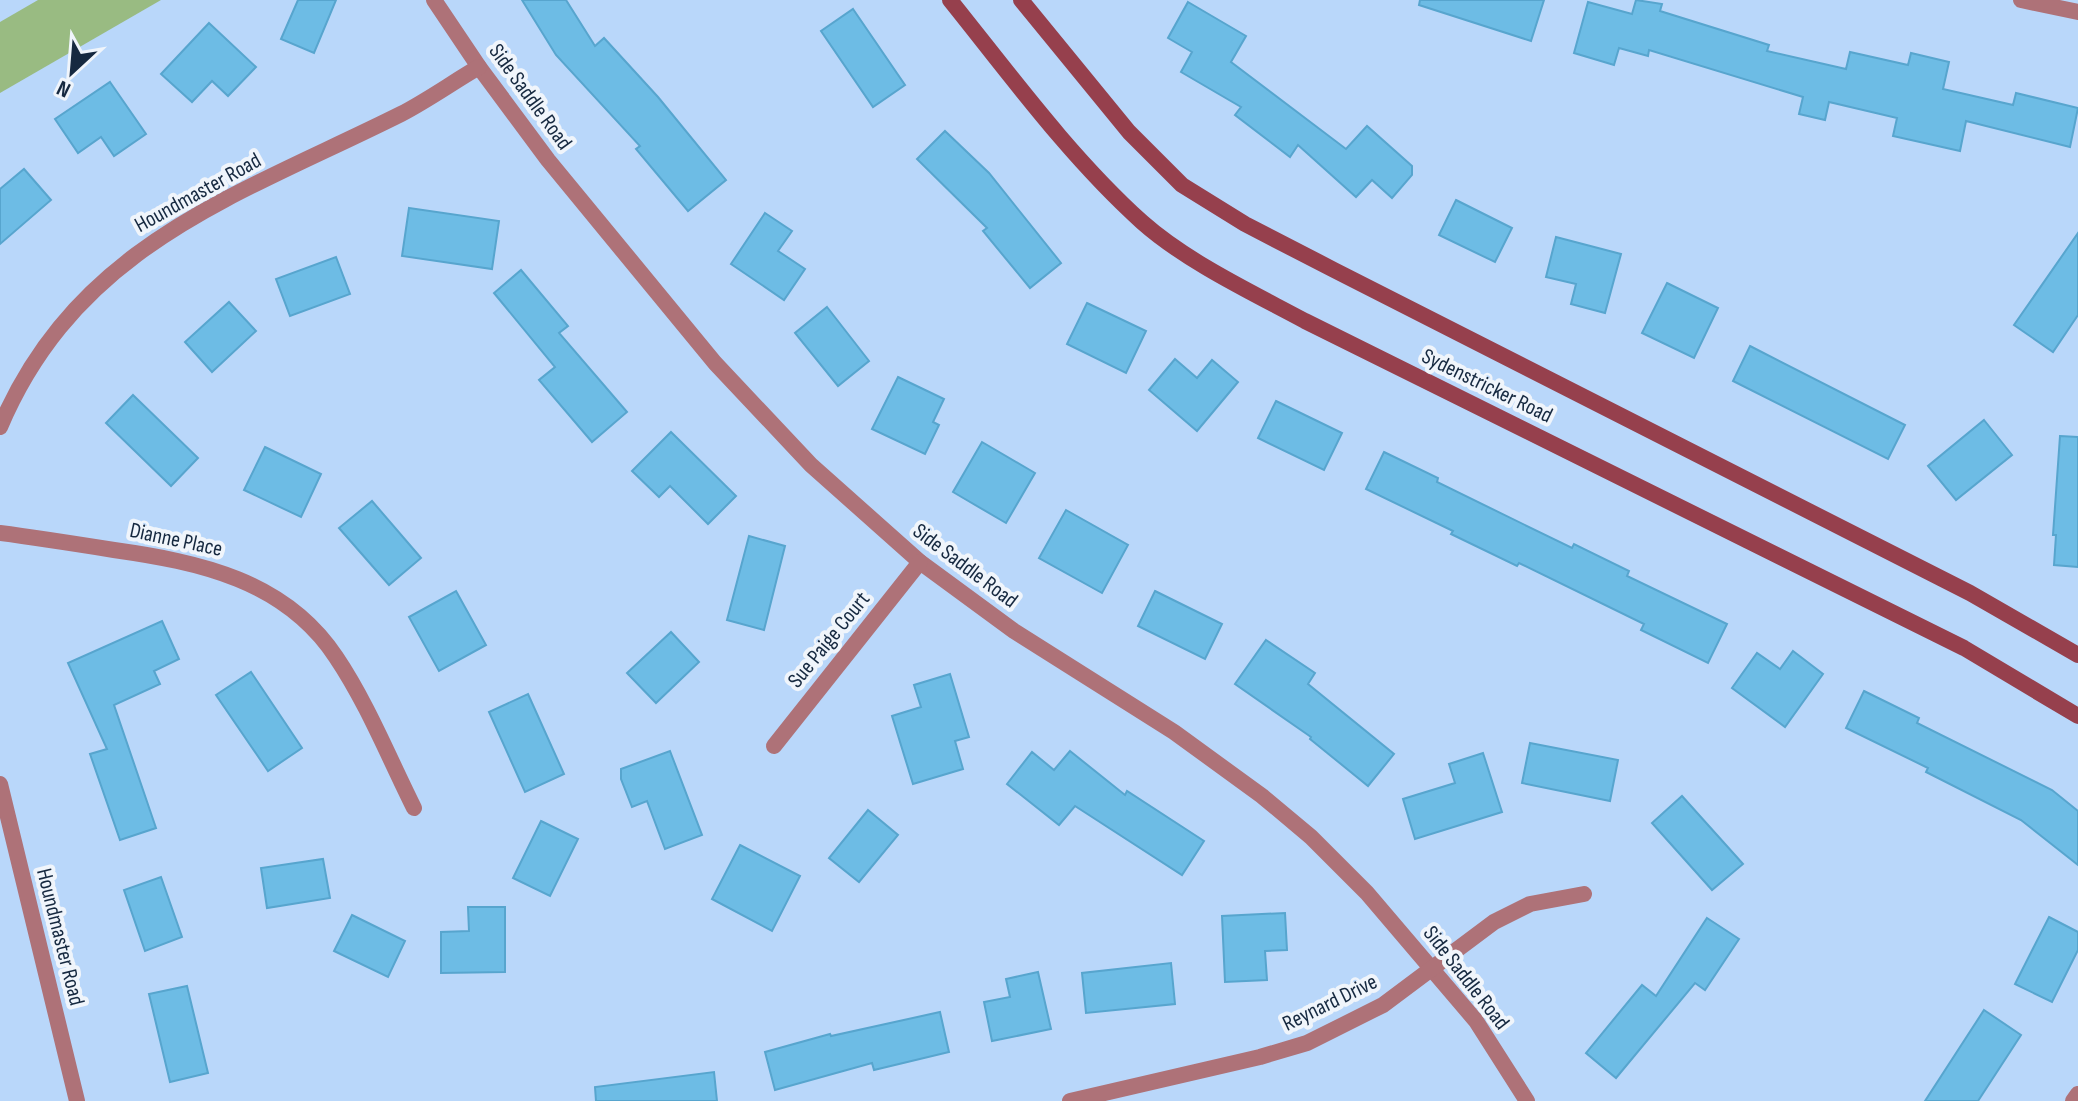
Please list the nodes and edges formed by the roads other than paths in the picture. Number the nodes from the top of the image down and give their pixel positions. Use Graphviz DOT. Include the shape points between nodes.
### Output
graph roads {
  1 [pos="434,0"];
  2 [pos="950,0"];
  3 [pos="1021,0"];
  4 [pos="2021,0"];
  5 [pos="2078,12"];
  6 [pos="479,67"];
  7 [pos="0,427"];
  8 [pos="0,533"];
  9 [pos="920,562"];
  10 [pos="2078,655"];
  11 [pos="2078,716"];
  12 [pos="774,746"];
  13 [pos="0,786"];
  14 [pos="414,808"];
  15 [pos="1584,894"];
  16 [pos="1433,968"];
  17 [pos="2078,1094"];
  18 [pos="77,1101"];
  19 [pos="1070,1101"];
  20 [pos="1527,1101"];
  21 [pos="2073,1101"];
  1 -- 6 [label="street, Side Saddle Road"];
  2 -- 11 [label="main road, Sydenstricker Road" via="1085,166 1144,224 1215,273 1964,648"];
  3 -- 10 [label="main road, Sydenstricker Road" via="1129,132 1182,185 1245,224 1970,593"];
  4 -- 5 [label="street"];
  6 -- 7 [label="street, Houndmaster Road" via="405,112 227,198 122,264 90,292 38,355"];
  6 -- 9 [label="street, Side Saddle Road" via="548,160 715,363 811,465"];
  8 -- 14 [label="street, Dianne Place" via="196,563 254,584 288,606 336,656"];
  9 -- 12 [label="street, Sue Paige Court"];
  9 -- 16 [label="street, Side Saddle Road" via="1262,796 1367,893"];
  13 -- 18 [label="street, Houndmaster Road"];
  15 -- 16 [label="street, Reynard Drive" via="1530,904 1494,922"];
  16 -- 19 [label="street, Reynard Drive" via="1383,1005 1307,1043"];
  16 -- 20 [label="street, Side Saddle Road" via="1476,1021"];
  17 -- 21 [label="street"];
}
